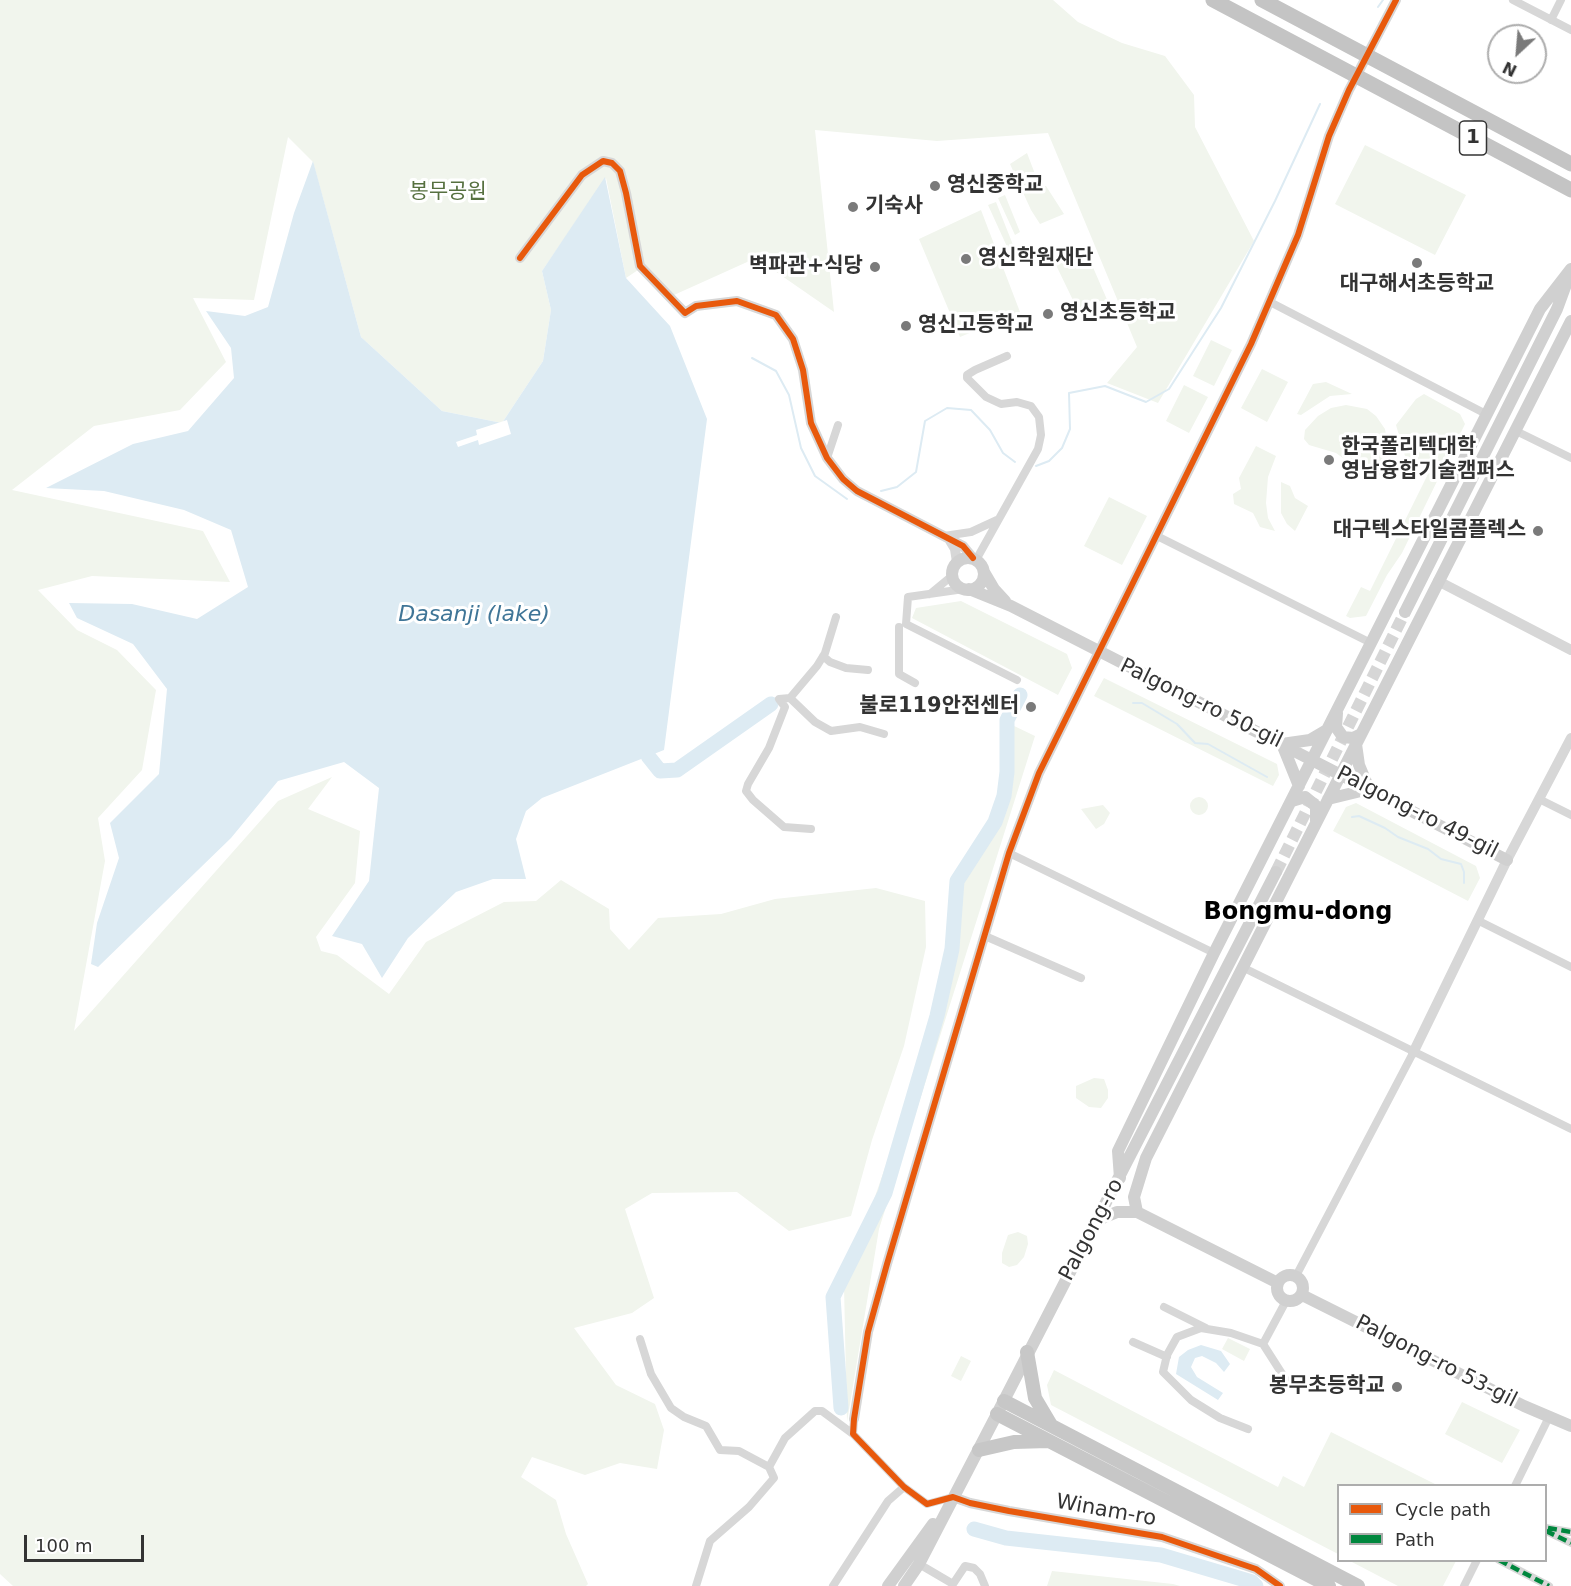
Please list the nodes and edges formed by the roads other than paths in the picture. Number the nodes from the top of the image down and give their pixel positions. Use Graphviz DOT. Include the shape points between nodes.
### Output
graph roads {
  1 [pos="1213,0"];
  2 [pos="1262,0"];
  3 [pos="1396,0"];
  4 [pos="1514,0"];
  5 [pos="1561,0"];
  6 [pos="1551,20"];
  7 [pos="1571,30"];
  8 [pos="1571,164"];
  9 [pos="1571,190"];
  10 [pos="520,258"];
  11 [pos="1571,269"];
  12 [pos="1571,292"];
  13 [pos="1270,302"];
  14 [pos="1557,309"];
  15 [pos="1571,321"];
  16 [pos="1007,356"];
  17 [pos="1486,414"];
  18 [pos="838,425"];
  19 [pos="1514,430"];
  20 [pos="827,458"];
  21 [pos="1571,458"];
  22 [pos="997,519"];
  23 [pos="1157,536"];
  24 [pos="946,537"];
  25 [pos="974,559"];
  26 [pos="955,568"];
  27 [pos="984,572"];
  28 [pos="1438,581"];
  29 [pos="966,589"];
  30 [pos="930,595"];
  31 [pos="1011,606"];
  32 [pos="1405,612"];
  33 [pos="836,617"];
  34 [pos="899,627"];
  35 [pos="1371,643"];
  36 [pos="1571,650"];
  37 [pos="1097,652"];
  38 [pos="823,656"];
  39 [pos="868,670"];
  40 [pos="1017,680"];
  41 [pos="915,683"];
  42 [pos="789,698"];
  43 [pos="1338,709"];
  44 [pos="1327,730"];
  45 [pos="884,734"];
  46 [pos="1571,738"];
  47 [pos="1359,739"];
  48 [pos="1282,744"];
  49 [pos="1313,760"];
  50 [pos="1328,768"];
  51 [pos="1341,774"];
  52 [pos="1299,786"];
  53 [pos="1369,789"];
  54 [pos="1328,799"];
  55 [pos="1539,799"];
  56 [pos="1292,801"];
  57 [pos="1571,815"];
  58 [pos="1316,822"];
  59 [pos="811,829"];
  60 [pos="1009,853"];
  61 [pos="1507,860"];
  62 [pos="1276,872"];
  63 [pos="1479,921"];
  64 [pos="985,936"];
  65 [pos="1214,953"];
  66 [pos="1571,967"];
  67 [pos="1242,968"];
  68 [pos="1081,978"];
  69 [pos="1413,1053"];
  70 [pos="1571,1130"];
  71 [pos="1146,1158"];
  72 [pos="1120,1178"];
  73 [pos="1137,1212"];
  74 [pos="1098,1220"];
  75 [pos="1296,1276"];
  76 [pos="1278,1283"];
  77 [pos="1302,1295"];
  78 [pos="1286,1301"];
  79 [pos="1164,1307"];
  80 [pos="1209,1330"];
  81 [pos="640,1339"];
  82 [pos="1133,1342"];
  83 [pos="1263,1344"];
  84 [pos="1027,1352"];
  85 [pos="1167,1357"];
  86 [pos="1286,1380"];
  87 [pos="1004,1401"];
  88 [pos="997,1414"];
  89 [pos="1549,1417"];
  90 [pos="854,1419"];
  91 [pos="1571,1426"];
  92 [pos="1248,1429"];
  93 [pos="853,1434"];
  94 [pos="1050,1434"];
  95 [pos="979,1450"];
  96 [pos="769,1467"];
  97 [pos="1516,1484"];
  98 [pos="904,1487"];
  99 [pos="953,1497"];
  100 [pos="1547,1529"];
  101 [pos="1547,1530"];
  102 [pos="1571,1532"];
  103 [pos="1571,1543"];
  104 [pos="1476,1562"];
  105 [pos="1503,1562"];
  106 [pos="919,1564"];
  107 [pos="696,1586"];
  108 [pos="833,1586"];
  109 [pos="888,1586"];
  110 [pos="904,1586"];
  111 [pos="985,1586"];
  112 [pos="1280,1586"];
  113 [pos="1329,1586"];
  114 [pos="1358,1586"];
  115 [pos="1464,1586"];
  116 [pos="1549,1586"];
  1 -- 9 [label="highway, 1"];
  2 -- 8 [label="highway, 1"];
  3 -- 13 [label="street" via="1329,136 1298,235"];
  4 -- 6 [label="street"];
  5 -- 6 [label="street"];
  6 -- 7 [label="street"];
  10 -- 20 [label="street" via="582,175 603,161 612,163 620,171 626,193 640,266 685,313 696,306 737,301 776,315 793,339 803,370 811,423"];
  11 -- 14 [label="main road"];
  11 -- 17 [label="main road" via="1540,309"];
  12 -- 14 [label="main road"];
  13 -- 17 [label="street"];
  13 -- 23 [label="street"];
  14 -- 32 [label="main road"];
  15 -- 19 [label="main road"];
  16 -- 22 [label="street" via="975,370 967,378 986,397 1001,404 1017,402 1031,406 1039,417 1041,435 1038,449"];
  17 -- 35 [label="main road"];
  18 -- 20 [label="street"];
  19 -- 21 [label="street"];
  19 -- 28 [label="main road"];
  20 -- 24 [label="street" via="857,491"];
  22 -- 24 [label="street" via="971,532"];
  22 -- 25 [label="street"];
  23 -- 35 [label="street"];
  23 -- 37 [label="street"];
  24 -- 25 [label="street" via="963,546"];
  24 -- 26 [label="street" via="955,549"];
  25 -- 26 [label="main road"];
  25 -- 27 [label="main road"];
  26 -- 29 [label="main road" via="955,582"];
  26 -- 30 [label="street"];
  27 -- 29 [label="main road" via="978,586"];
  27 -- 31 [label="main road" via="999,596"];
  28 -- 36 [label="street"];
  28 -- 47 [label="main road"];
  29 -- 30 [label="street"];
  29 -- 31 [label="main road"];
  30 -- 40 [label="street" via="908,597 906,624"];
  31 -- 37 [label="main road, Palgong-ro 50-gil"];
  33 -- 38 [label="street"];
  34 -- 41 [label="street" via="899,674"];
  35 -- 43 [label="main road"];
  37 -- 48 [label="main road, Palgong-ro 50-gil"];
  37 -- 60 [label="street" via="1039,773"];
  38 -- 39 [label="street" via="846,668"];
  38 -- 42 [label="street"];
  42 -- 45 [label="street" via="831,731 860,727"];
  42 -- 59 [label="street" via="779,699 785,708 770,748 746,791 784,827"];
  43 -- 44 [label="main road"];
  43 -- 47 [label="main road" via="1336,727 1343,737"];
  44 -- 48 [label="main road" via="1310,740"];
  44 -- 49 [label="main road"];
  46 -- 55 [label="street, Palgong-ro 49-gil"];
  47 -- 51 [label="main road"];
  47 -- 53 [label="main road" via="1359,765"];
  48 -- 49 [label="main road, Palgong-ro 50-gil"];
  48 -- 52 [label="main road"];
  49 -- 50 [label="main road, Palgong-ro 50-gil"];
  49 -- 52 [label="main road"];
  50 -- 51 [label="main road, Palgong-ro 49-gil"];
  51 -- 53 [label="main road, Palgong-ro 49-gil"];
  51 -- 54 [label="main road"];
  52 -- 56 [label="main road"];
  53 -- 54 [label="main road"];
  53 -- 61 [label="main road, Palgong-ro 49-gil"];
  54 -- 58 [label="main road"];
  55 -- 57 [label="street"];
  55 -- 61 [label="street, Palgong-ro 49-gil"];
  56 -- 58 [label="main road" via="1305,797 1316,806"];
  56 -- 65 [label="main road"];
  58 -- 67 [label="main road"];
  60 -- 64 [label="street"];
  60 -- 65 [label="street"];
  61 -- 63 [label="street"];
  62 -- 72 [label="main road, Palgong-ro"];
  63 -- 66 [label="street"];
  63 -- 69 [label="street"];
  64 -- 68 [label="street"];
  64 -- 90 [label="street" via="868,1332"];
  65 -- 72 [label="main road" via="1118,1151"];
  67 -- 69 [label="street"];
  67 -- 71 [label="main road"];
  69 -- 70 [label="street"];
  69 -- 75 [label="street"];
  71 -- 72 [label="main road"];
  71 -- 73 [label="main road" via="1134,1197"];
  72 -- 74 [label="main road, Palgong-ro"];
  73 -- 74 [label="main road" via="1117,1212"];
  73 -- 76 [label="main road"];
  74 -- 84 [label="main road, Palgong-ro"];
  75 -- 76 [label="main road" via="1288,1275"];
  75 -- 77 [label="main road" via="1304,1286"];
  76 -- 78 [label="main road" via="1278,1294"];
  77 -- 78 [label="main road"];
  77 -- 89 [label="main road, Palgong-ro 53-gil"];
  78 -- 83 [label="street"];
  79 -- 80 [label="street"];
  80 -- 83 [label="street"];
  80 -- 85 [label="street" via="1201,1328 1177,1337"];
  81 -- 96 [label="street" via="651,1374 672,1408 706,1426 720,1450 739,1451"];
  82 -- 85 [label="street"];
  83 -- 86 [label="street"];
  84 -- 87 [label="main road, Palgong-ro"];
  84 -- 94 [label="highway" via="1035,1398"];
  85 -- 92 [label="street" via="1163,1372 1173,1385 1220,1418"];
  87 -- 88 [label="main road, Palgong-ro"];
  87 -- 94 [label="highway"];
  88 -- 94 [label="highway"];
  88 -- 95 [label="main road, Palgong-ro"];
  89 -- 91 [label="main road, Palgong-ro 53-gil"];
  89 -- 97 [label="street"];
  90 -- 93 [label="street"];
  93 -- 96 [label="street" via="822,1411 815,1411 785,1438"];
  93 -- 98 [label="street"];
  94 -- 95 [label="highway"];
  94 -- 113 [label="highway"];
  94 -- 114 [label="highway"];
  95 -- 99 [label="main road, Palgong-ro"];
  96 -- 107 [label="street" via="774,1478 749,1507 710,1541"];
  98 -- 99 [label="street" via="927,1504"];
  98 -- 108 [label="street" via="888,1501"];
  99 -- 106 [label="main road, Palgong-ro"];
  99 -- 109 [label="main road"];
  99 -- 112 [label="street, Winam-ro" via="1009,1511 1162,1537 1256,1569"];
  100 -- 102 [label="street"];
  101 -- 103 [label="street"];
  104 -- 115 [label="street"];
  105 -- 116 [label="street"];
  106 -- 110 [label="main road, Palgong-ro"];
  106 -- 111 [label="street" via="953,1584 965,1566 974,1568"];
}
